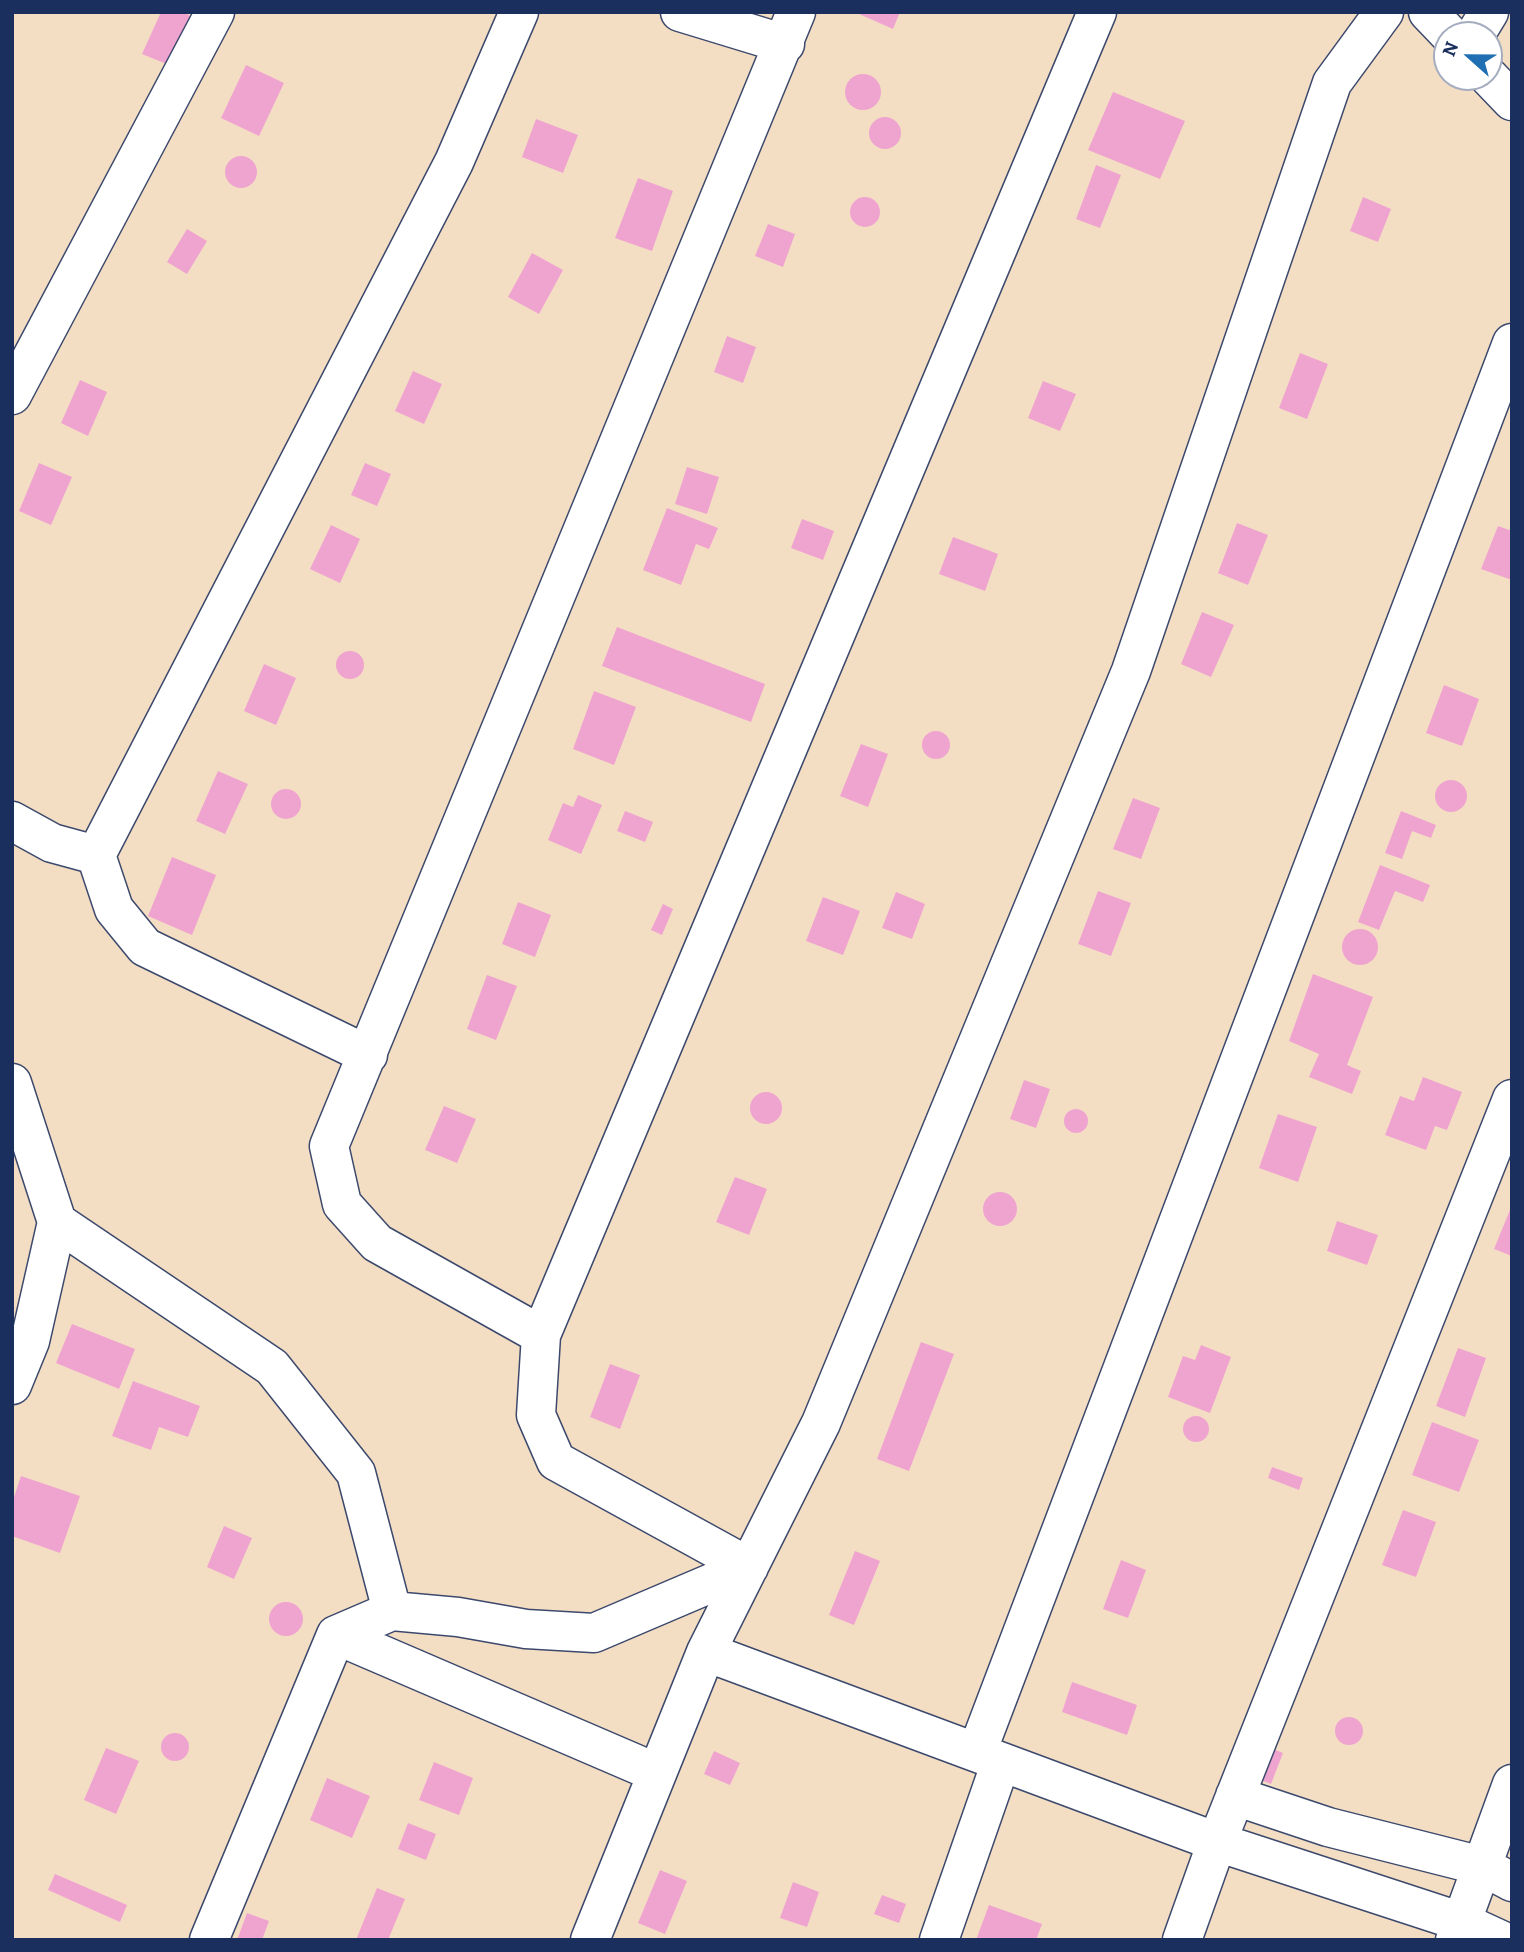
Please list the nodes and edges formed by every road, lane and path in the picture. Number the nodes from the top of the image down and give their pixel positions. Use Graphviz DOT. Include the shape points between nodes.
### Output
graph roads {
  1 [pos="215,12"];
  2 [pos="519,12"];
  3 [pos="680,12"];
  4 [pos="1097,12"];
  5 [pos="1384,12"];
  6 [pos="791,28"];
  7 [pos="1512,343"];
  8 [pos="12,395"];
  9 [pos="12,821"];
  10 [pos="96,855"];
  11 [pos="368,1055"];
  12 [pos="12,1083"];
  13 [pos="1512,1099"];
  14 [pos="57,1222"];
  15 [pos="541,1335"];
  16 [pos="12,1385"];
  17 [pos="749,1567"];
  18 [pos="392,1611"];
  19 [pos="336,1635"];
  20 [pos="706,1652"];
  21 [pos="989,1757"];
  22 [pos="657,1773"];
  23 [pos="1512,1784"];
  24 [pos="1235,1796"];
  25 [pos="1217,1842"];
  26 [pos="1497,1874"];
  27 [pos="1459,1931"];
  28 [pos="209,1940"];
  29 [pos="590,1940"];
  30 [pos="939,1940"];
  31 [pos="1182,1940"];
  32 [pos="1501,1940"];
  1 -- 8 [label="street"];
  2 -- 10 [label="street" via="454,162"];
  3 -- 6 [label="street"];
  4 -- 15 [label="street"];
  5 -- 17 [label="street" via="1332,83 1131,671 821,1423"];
  6 -- 11 [label="street"];
  7 -- 21 [label="street"];
  9 -- 10 [label="street" via="52,843"];
  10 -- 11 [label="street" via="114,909 145,947"];
  11 -- 15 [label="street" via="328,1146 342,1204 377,1243"];
  12 -- 14 [label="street"];
  13 -- 24 [label="street"];
  14 -- 16 [label="street" via="30,1341"];
  14 -- 18 [label="street" via="272,1367 356,1473"];
  15 -- 17 [label="street" via="536,1415 556,1461"];
  17 -- 18 [label="street" via="594,1633"];
  17 -- 20 [label="street"];
  18 -- 19 [label="street"];
  19 -- 22 [label="street"];
  19 -- 28 [label="street"];
  20 -- 21 [label="street"];
  20 -- 22 [label="street"];
  21 -- 25 [label="street"];
  21 -- 30 [label="street"];
  22 -- 29 [label="street"];
  23 -- 26 [label="street"];
  24 -- 25 [label="street"];
  24 -- 26 [label="street"];
  25 -- 27 [label="street"];
  25 -- 31 [label="street"];
  26 -- 27 [label="street"];
  27 -- 32 [label="street"];
}
